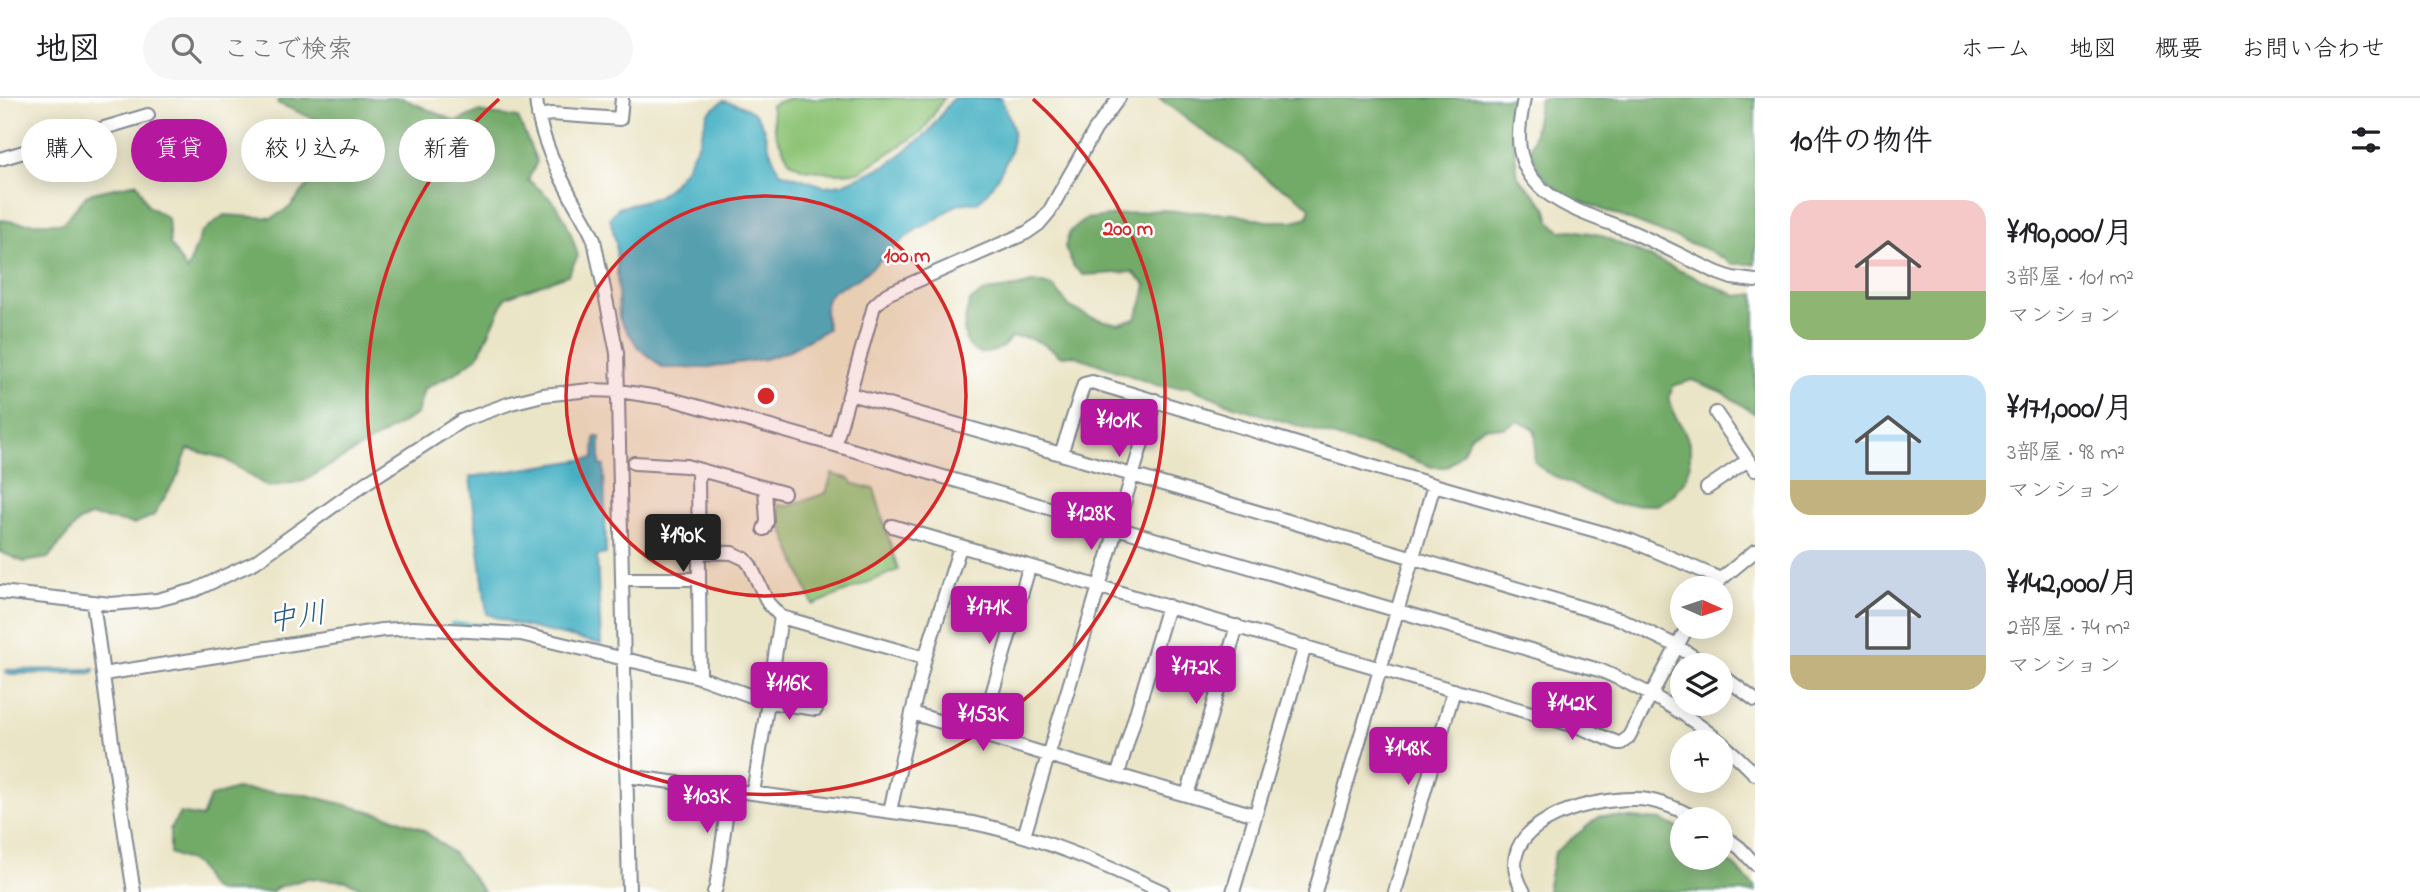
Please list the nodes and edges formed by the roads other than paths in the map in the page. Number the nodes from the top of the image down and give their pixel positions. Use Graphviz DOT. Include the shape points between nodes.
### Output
graph roads {
  1 [pos="536,98"];
  2 [pos="622,98"];
  3 [pos="1119,98"];
  4 [pos="1524,98"];
  5 [pos="148,115"];
  6 [pos="538,116"];
  7 [pos="0,159"];
  8 [pos="1755,281"];
  9 [pos="619,391"];
  10 [pos="850,394"];
  11 [pos="1155,400"];
  12 [pos="1716,413"];
  13 [pos="835,445"];
  14 [pos="1060,454"];
  15 [pos="634,463"];
  16 [pos="1752,465"];
  17 [pos="698,470"];
  18 [pos="1132,475"];
  19 [pos="1434,485"];
  20 [pos="765,488"];
  21 [pos="1707,488"];
  22 [pos="783,493"];
  23 [pos="892,526"];
  24 [pos="1115,528"];
  25 [pos="764,529"];
  26 [pos="960,547"];
  27 [pos="1755,551"];
  28 [pos="699,552"];
  29 [pos="1413,557"];
  30 [pos="1029,568"];
  31 [pos="1701,576"];
  32 [pos="1726,576"];
  33 [pos="623,579"];
  34 [pos="699,579"];
  35 [pos="1099,586"];
  36 [pos="0,592"];
  37 [pos="93,603"];
  38 [pos="1168,606"];
  39 [pos="1396,612"];
  40 [pos="781,617"];
  41 [pos="1237,626"];
  42 [pos="1681,639"];
  43 [pos="1306,646"];
  44 [pos="1677,646"];
  45 [pos="1688,653"];
  46 [pos="625,658"];
  47 [pos="925,658"];
  48 [pos="1380,668"];
  49 [pos="103,671"];
  50 [pos="700,678"];
  51 [pos="1733,684"];
  52 [pos="1454,690"];
  53 [pos="1651,694"];
  54 [pos="1755,700"];
  55 [pos="768,702"];
  56 [pos="816,709"];
  57 [pos="912,713"];
  58 [pos="980,735"];
  59 [pos="1048,755"];
  60 [pos="1118,774"];
  61 [pos="1755,774"];
  62 [pos="627,776"];
  63 [pos="730,789"];
  64 [pos="753,793"];
  65 [pos="1187,795"];
  66 [pos="1670,808"];
  67 [pos="890,811"];
  68 [pos="1255,815"];
  69 [pos="1024,836"];
  70 [pos="1733,843"];
  71 [pos="1755,864"];
  72 [pos="134,892"];
  73 [pos="629,892"];
  74 [pos="714,892"];
  75 [pos="1163,892"];
  76 [pos="1233,892"];
  77 [pos="1315,892"];
  78 [pos="1395,892"];
  79 [pos="1524,892"];
  1 -- 6 [label="street"];
  2 -- 6 [label="street" via="620,118"];
  3 -- 10 [label="street" via="1039,224 887,294 874,306"];
  4 -- 8 [label="street" via="1519,138 1529,173 1541,188 1574,211 1718,273"];
  5 -- 7 [label="street"];
  6 -- 9 [label="street" via="556,166 594,240 617,353"];
  9 -- 13 [label="street" via="671,399"];
  9 -- 33 [label="street"];
  9 -- 37 [label="street" via="569,391 484,411 439,433 237,572 177,596 137,603"];
  10 -- 13 [label="street"];
  10 -- 14 [label="street"];
  11 -- 14 [label="street" via="1092,382 1084,384"];
  11 -- 18 [label="street"];
  11 -- 19 [label="street"];
  12 -- 16 [label="street"];
  13 -- 24 [label="street"];
  14 -- 18 [label="street"];
  15 -- 17 [label="street"];
  16 -- 21 [label="street"];
  17 -- 20 [label="street"];
  17 -- 28 [label="street"];
  18 -- 24 [label="street"];
  18 -- 29 [label="street"];
  19 -- 29 [label="street"];
  19 -- 31 [label="street" via="1633,541"];
  20 -- 22 [label="street"];
  20 -- 25 [label="street"];
  23 -- 26 [label="street"];
  24 -- 35 [label="street"];
  24 -- 39 [label="street"];
  26 -- 30 [label="street"];
  26 -- 47 [label="street"];
  27 -- 32 [label="street"];
  28 -- 34 [label="street"];
  28 -- 40 [label="street" via="732,553 745,559 768,603"];
  29 -- 39 [label="street"];
  29 -- 44 [label="street" via="1620,619"];
  30 -- 35 [label="street"];
  30 -- 58 [label="street"];
  33 -- 34 [label="street"];
  33 -- 46 [label="street"];
  34 -- 50 [label="street"];
  35 -- 38 [label="street"];
  35 -- 59 [label="street"];
  36 -- 37 [label="street"];
  37 -- 49 [label="street"];
  38 -- 41 [label="street"];
  38 -- 60 [label="street"];
  39 -- 48 [label="street"];
  39 -- 53 [label="street" via="1602,671"];
  40 -- 47 [label="street"];
  40 -- 55 [label="street"];
  41 -- 43 [label="street"];
  41 -- 65 [label="street"];
  42 -- 44 [label="street"];
  43 -- 48 [label="street"];
  43 -- 68 [label="street"];
  44 -- 45 [label="street"];
  44 -- 53 [label="street"];
  46 -- 49 [label="street" via="521,634 413,628"];
  46 -- 50 [label="street"];
  46 -- 62 [label="street"];
  47 -- 57 [label="street"];
  48 -- 52 [label="street"];
  48 -- 77 [label="street"];
  49 -- 72 [label="street"];
  50 -- 55 [label="street"];
  51 -- 54 [label="street"];
  52 -- 53 [label="street" via="1578,727 1614,743 1628,738"];
  52 -- 78 [label="street"];
  53 -- 61 [label="street" via="1709,731"];
  55 -- 56 [label="street"];
  55 -- 64 [label="street"];
  57 -- 58 [label="street"];
  57 -- 67 [label="street"];
  58 -- 59 [label="street"];
  59 -- 60 [label="street"];
  59 -- 69 [label="street"];
  60 -- 65 [label="street"];
  62 -- 63 [label="street"];
  62 -- 73 [label="street"];
  63 -- 64 [label="street"];
  63 -- 74 [label="street"];
  64 -- 67 [label="street"];
  65 -- 68 [label="street"];
  66 -- 79 [label="street" via="1636,799 1557,814 1520,843 1516,873"];
  67 -- 69 [label="street"];
  68 -- 76 [label="street"];
  69 -- 75 [label="street" via="1106,865"];
  70 -- 71 [label="street"];
}
